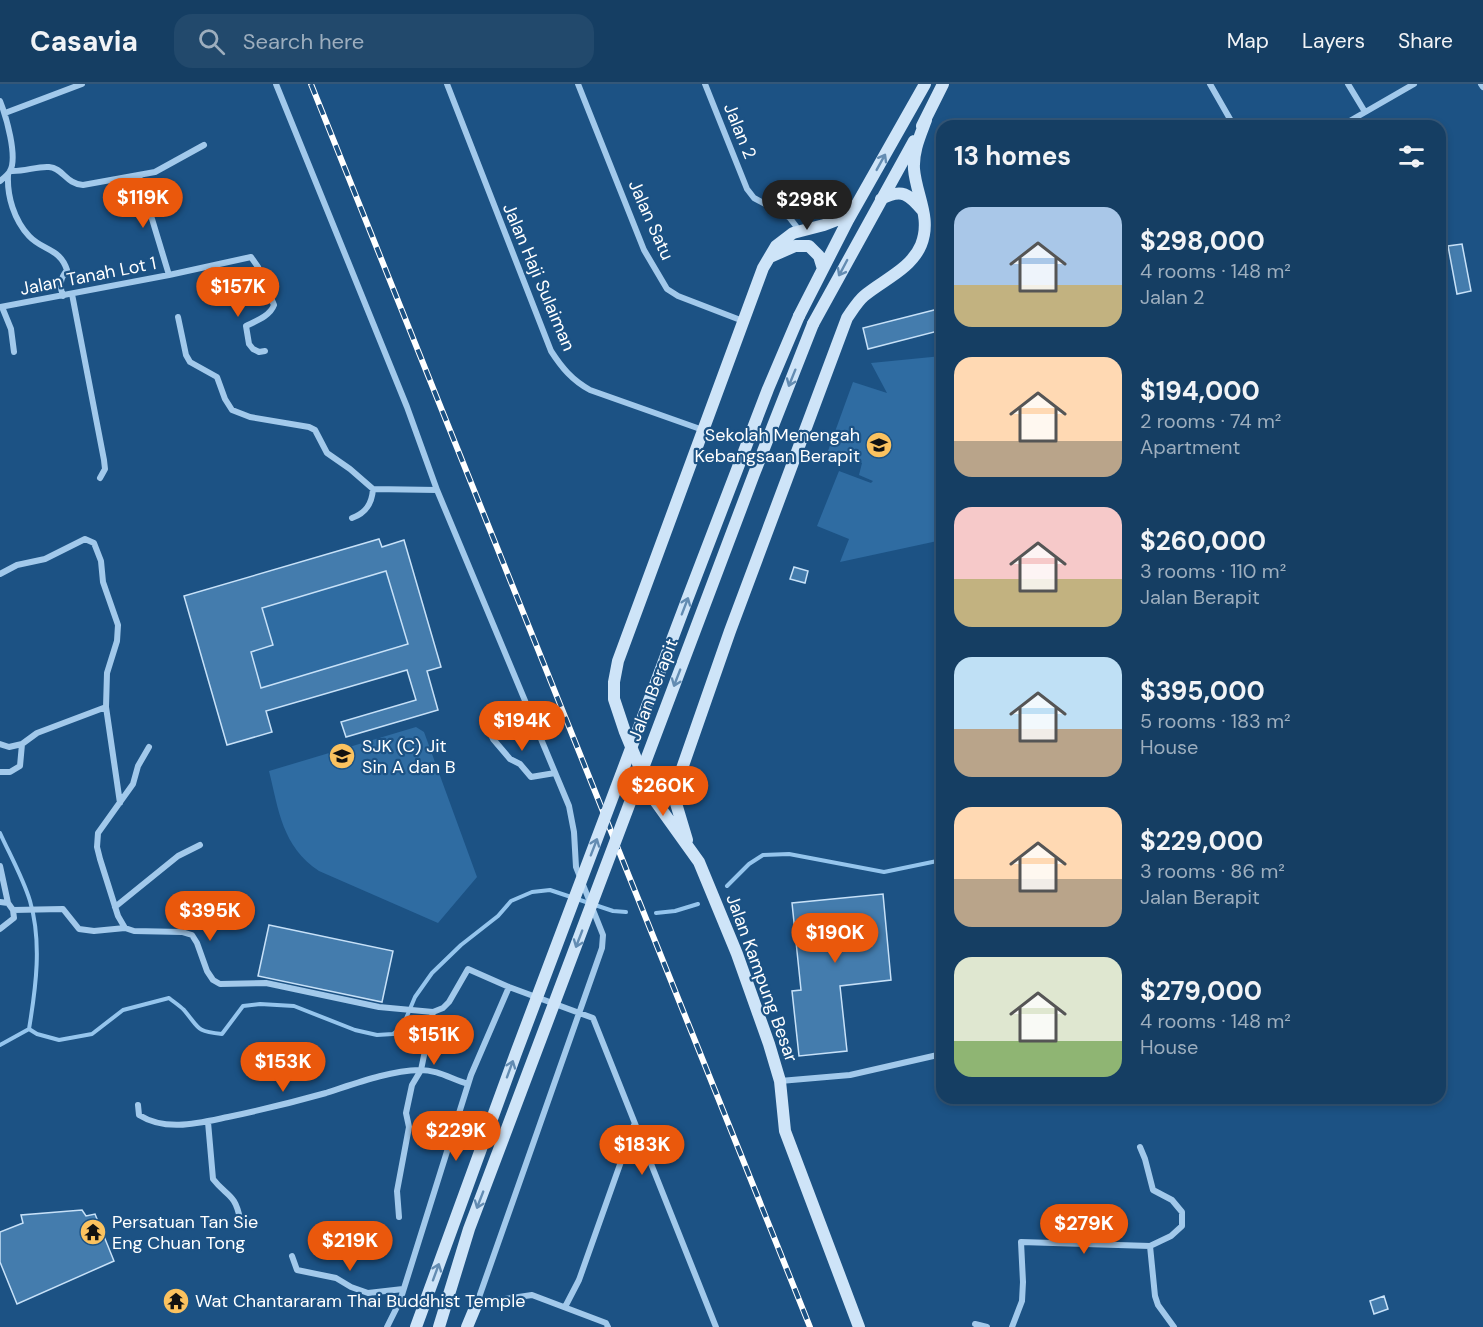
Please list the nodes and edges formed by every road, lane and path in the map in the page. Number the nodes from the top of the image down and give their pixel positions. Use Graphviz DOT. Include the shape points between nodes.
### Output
graph roads {
  1 [pos="82,84"];
  2 [pos="276,84"];
  3 [pos="447,84"];
  4 [pos="578,84"];
  5 [pos="925,84"];
  6 [pos="943,84"];
  7 [pos="1210,84"];
  8 [pos="1348,84"];
  9 [pos="1414,84"];
  10 [pos="707,85"];
  11 [pos="0,101"];
  12 [pos="1365,112"];
  13 [pos="5,113"];
  14 [pos="926,120"];
  15 [pos="1231,120"];
  16 [pos="1351,120"];
  17 [pos="204,145"];
  18 [pos="9,173"];
  19 [pos="139,176"];
  20 [pos="0,181"];
  21 [pos="881,199"];
  22 [pos="925,214"];
  23 [pos="850,215"];
  24 [pos="799,231"];
  25 [pos="769,258"];
  26 [pos="823,269"];
  27 [pos="170,275"];
  28 [pos="72,294"];
  29 [pos="63,296"];
  30 [pos="1,307"];
  31 [pos="177,317"];
  32 [pos="743,321"];
  33 [pos="265,351"];
  34 [pos="14,352"];
  35 [pos="703,430"];
  36 [pos="100,478"];
  37 [pos="373,489"];
  38 [pos="436,490"];
  39 [pos="352,518"];
  40 [pos="0,574"];
  41 [pos="106,707"];
  42 [pos="488,729"];
  43 [pos="0,744"];
  44 [pos="22,744"];
  45 [pos="149,747"];
  46 [pos="0,772"];
  47 [pos="555,773"];
  48 [pos="644,777"];
  49 [pos="678,780"];
  50 [pos="120,803"];
  51 [pos="200,845"];
  52 [pos="690,848"];
  53 [pos="0,867"];
  54 [pos="0,902"];
  55 [pos="8,903"];
  56 [pos="115,907"];
  57 [pos="13,910"];
  58 [pos="125,928"];
  59 [pos="0,929"];
  60 [pos="509,987"];
  61 [pos="433,1012"];
  62 [pos="579,1013"];
  63 [pos="936,1055"];
  64 [pos="421,1070"];
  65 [pos="780,1081"];
  66 [pos="468,1084"];
  67 [pos="138,1105"];
  68 [pos="208,1122"];
  69 [pos="634,1125"];
  70 [pos="1140,1147"];
  71 [pos="399,1217"];
  72 [pos="240,1219"];
  73 [pos="1150,1246"];
  74 [pos="292,1256"];
  75 [pos="403,1289"];
  76 [pos="477,1304"];
  77 [pos="565,1306"];
  78 [pos="975,1324"];
  79 [pos="387,1327"];
  80 [pos="416,1327"];
  81 [pos="439,1327"];
  82 [pos="467,1327"];
  83 [pos="608,1327"];
  84 [pos="716,1327"];
  85 [pos="859,1327"];
  86 [pos="987,1327"];
  87 [pos="1012,1327"];
  88 [pos="1174,1327"];
  1 -- 13 [label="street"];
  2 -- 38 [label="street" via="407,407"];
  3 -- 35 [label="street, Jalan Haji Sulaiman" via="551,351 563,370 590,390"];
  4 -- 32 [label="street, Jalan Satu" via="644,250 667,289"];
  23 -- 5 [label="main road, one-way"];
  6 -- 14 [label="main road, Jalan Berapit"];
  7 -- 15 [label="street"];
  8 -- 12 [label="street"];
  9 -- 12 [label="street"];
  10 -- 24 [label="street, Jalan 2" via="747,189 754,198 789,217"];
  11 -- 13 [label="street"];
  12 -- 16 [label="street"];
  13 -- 18 [label="street" via="12,148"];
  14 -- 21 [label="main road, Jalan Berapit"];
  14 -- 22 [label="main road" via="915,151 914,170"];
  17 -- 19 [label="street" via="155,172"];
  18 -- 19 [label="street" via="51,167 75,184"];
  18 -- 20 [label="street"];
  18 -- 29 [label="street" via="7,191 29,237 64,261 67,270 60,286"];
  19 -- 27 [label="street"];
  21 -- 22 [label="main road" via="899,193 910,196"];
  21 -- 81 [label="main road, Jalan Berapit, one-way, bridge" via="813,324 754,474 469,1229"];
  22 -- 49 [label="main road" via="925,232 914,258 861,299 847,318"];
  23 -- 24 [label="main road"];
  23 -- 26 [label="main road"];
  24 -- 25 [label="main road" via="777,246"];
  25 -- 26 [label="main road" via="795,246 809,246 819,256"];
  25 -- 32 [label="main road"];
  80 -- 26 [label="main road, one-way, bridge" via="768,389"];
  27 -- 28 [label="street, Jalan Tanah Lot 1"];
  27 -- 33 [label="street, Jalan Tanah Lot 1" via="251,257 274,305 265,316 246,326 246,331 253,349"];
  28 -- 29 [label="street, Jalan Tanah Lot 1"];
  28 -- 36 [label="street" via="104,460"];
  29 -- 30 [label="street, Jalan Tanah Lot 1"];
  30 -- 34 [label="street" via="11,329"];
  31 -- 37 [label="street" via="186,356 217,377 232,410 250,417 309,426 327,453"];
  32 -- 35 [label="main road"];
  35 -- 48 [label="main road" via="632,621 614,682 614,699"];
  37 -- 38 [label="street"];
  37 -- 39 [label="street" via="367,509"];
  38 -- 47 [label="street"];
  40 -- 41 [label="street" via="17,565 45,560 86,539 94,543 118,625 107,673"];
  41 -- 44 [label="street" via="37,733"];
  41 -- 50 [label="street"];
  42 -- 47 [label="street" via="510,759 531,777"];
  43 -- 44 [label="street"];
  44 -- 46 [label="street" via="20,766"];
  45 -- 50 [label="street"];
  47 -- 62 [label="street" via="569,806 576,867 603,935"];
  48 -- 49 [label="main road"];
  48 -- 52 [label="main road" via="651,795"];
  49 -- 52 [label="main road" via="675,800"];
  50 -- 56 [label="street" via="98,833 97,847"];
  51 -- 56 [label="street" via="178,856"];
  52 -- 65 [label="main road, Jalan Kampung Besar" via="737,954"];
  53 -- 55 [label="street"];
  54 -- 55 [label="street"];
  55 -- 57 [label="street"];
  56 -- 58 [label="street"];
  57 -- 58 [label="street" via="63,909 78,929"];
  57 -- 59 [label="street" via="14,918"];
  58 -- 61 [label="street" via="192,935 207,971 220,984 266,983 380,1007"];
  60 -- 61 [label="street" via="468,969 449,1002"];
  60 -- 62 [label="street"];
  60 -- 66 [label="street"];
  61 -- 64 [label="street"];
  62 -- 69 [label="street" via="593,1018 597,1024"];
  62 -- 76 [label="street"];
  63 -- 65 [label="street" via="850,1075"];
  64 -- 66 [label="street"];
  64 -- 68 [label="street" via="383,1076 279,1107"];
  64 -- 71 [label="street" via="412,1085 406,1113 409,1127 397,1191"];
  65 -- 85 [label="main road, Jalan Kampung Besar" via="785,1131"];
  66 -- 75 [label="street"];
  67 -- 68 [label="street" via="139,1115 162,1125"];
  68 -- 72 [label="street" via="213,1179 234,1200"];
  69 -- 77 [label="street" via="579,1280"];
  69 -- 84 [label="street"];
  70 -- 73 [label="street" via="1153,1190 1172,1200 1182,1212 1182,1226"];
  73 -- 87 [label="street" via="1021,1242 1022,1301"];
  73 -- 88 [label="street" via="1155,1296"];
  74 -- 75 [label="street" via="297,1270 336,1278 368,1293"];
  75 -- 79 [label="street"];
  76 -- 77 [label="street" via="532,1295"];
  76 -- 82 [label="main road"];
  77 -- 83 [label="street"];
  78 -- 86 [label="street"];
}
